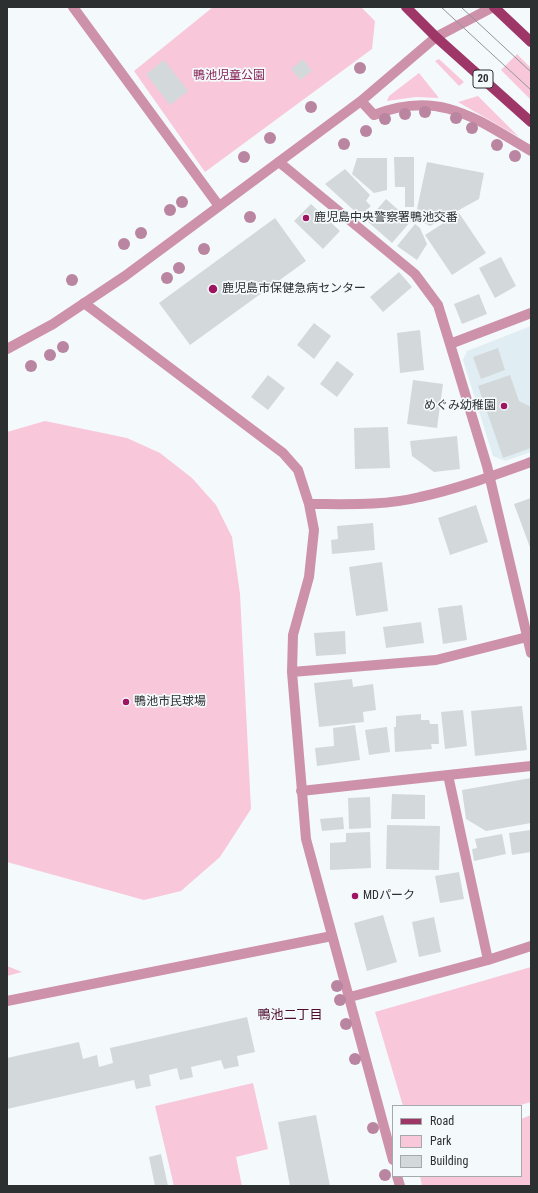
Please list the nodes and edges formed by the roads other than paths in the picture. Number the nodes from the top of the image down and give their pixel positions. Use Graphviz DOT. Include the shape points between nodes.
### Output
graph roads {
  1 [pos="73,7"];
  2 [pos="406,7"];
  3 [pos="494,7"];
  4 [pos="436,37"];
  5 [pos="531,42"];
  6 [pos="361,101"];
  7 [pos="531,122"];
  8 [pos="531,151"];
  9 [pos="279,162"];
  10 [pos="219,206"];
  11 [pos="84,303"];
  12 [pos="531,313"];
  13 [pos="450,344"];
  14 [pos="7,349"];
  15 [pos="531,462"];
  16 [pos="490,477"];
  17 [pos="309,504"];
  18 [pos="530,636"];
  19 [pos="531,653"];
  20 [pos="292,672"];
  21 [pos="531,766"];
  22 [pos="448,775"];
  23 [pos="301,791"];
  24 [pos="332,936"];
  25 [pos="531,946"];
  26 [pos="488,960"];
  27 [pos="350,997"];
  28 [pos="7,1001"];
  29 [pos="392,1156"];
  1 -- 10 [label="street"];
  2 -- 4 [label="main road, 20"];
  3 -- 4 [label="street"];
  3 -- 5 [label="main road"];
  4 -- 6 [label="street"];
  4 -- 7 [label="main road, 20"];
  6 -- 8 [label="street" via="374,115 392,108 425,104 460,111"];
  6 -- 9 [label="street"];
  9 -- 10 [label="street"];
  9 -- 13 [label="street" via="415,274 438,305"];
  10 -- 11 [label="street"];
  11 -- 14 [label="street" via="53,324"];
  11 -- 17 [label="street" via="283,453 298,470"];
  12 -- 13 [label="street"];
  13 -- 16 [label="street"];
  15 -- 16 [label="street"];
  16 -- 17 [label="street" via="419,498 354,505"];
  16 -- 18 [label="street"];
  17 -- 20 [label="street" via="314,530 309,577 293,635"];
  18 -- 19 [label="street"];
  18 -- 20 [label="street" via="436,660"];
  20 -- 23 [label="street"];
  21 -- 22 [label="street"];
  22 -- 23 [label="street"];
  22 -- 26 [label="street"];
  23 -- 24 [label="street" via="306,839"];
  24 -- 27 [label="street"];
  24 -- 28 [label="street"];
  25 -- 26 [label="street"];
  26 -- 27 [label="street"];
  27 -- 29 [label="street"];
}
